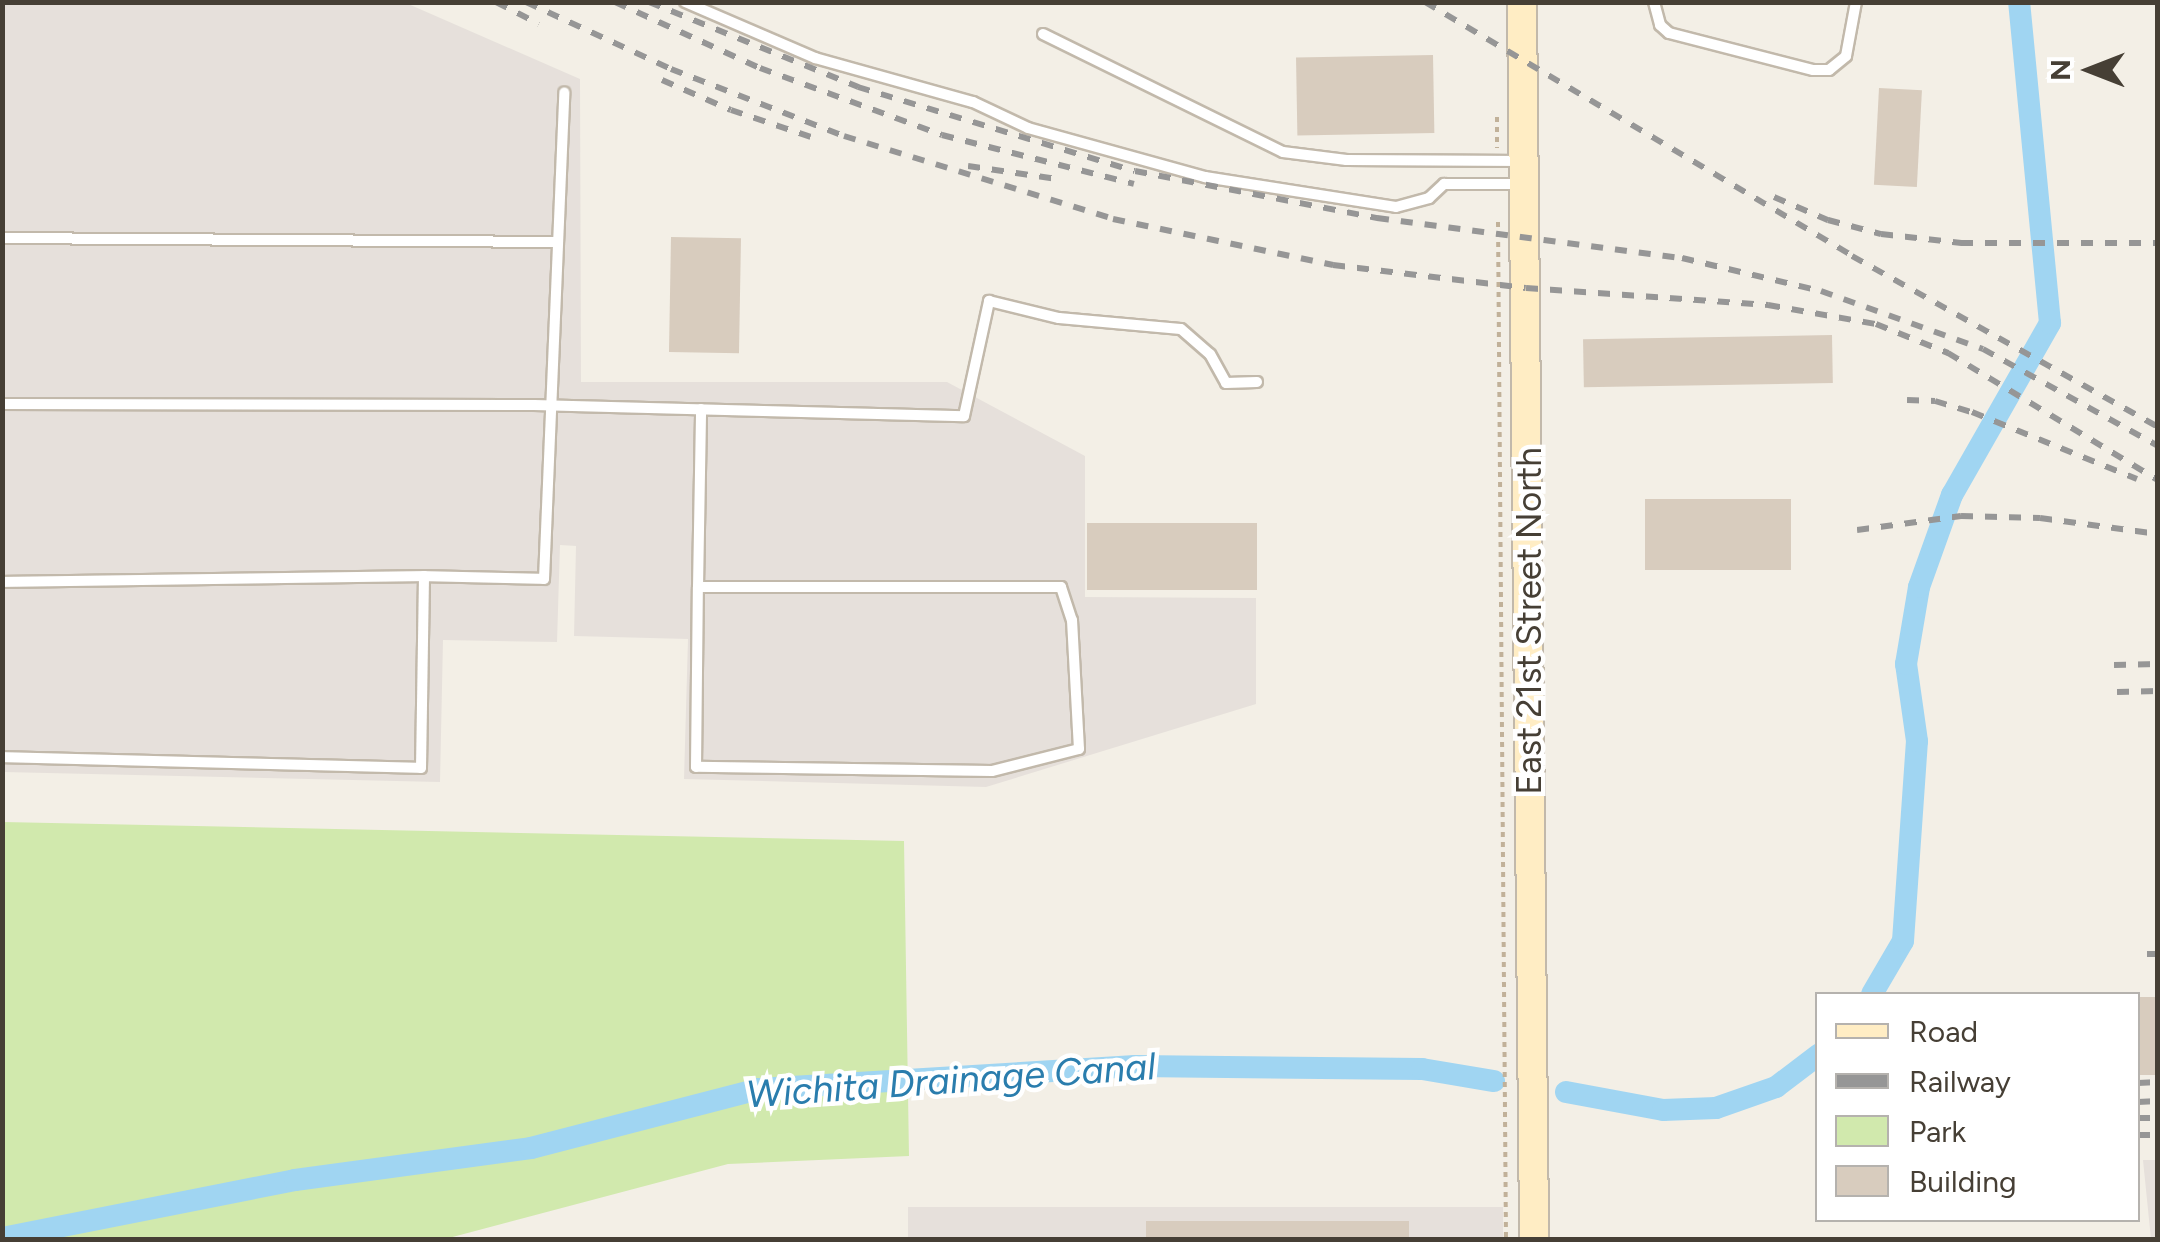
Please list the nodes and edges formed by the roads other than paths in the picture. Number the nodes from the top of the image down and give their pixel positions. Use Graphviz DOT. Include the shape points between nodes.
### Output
graph roads {
  1 [pos="686,2"];
  2 [pos="1522,2"];
  3 [pos="1654,2"];
  4 [pos="1856,2"];
  5 [pos="1042,34"];
  6 [pos="564,92"];
  7 [pos="1511,173"];
  8 [pos="2,238"];
  9 [pos="558,242"];
  10 [pos="1258,382"];
  11 [pos="2,404"];
  12 [pos="552,405"];
  13 [pos="700,409"];
  14 [pos="424,576"];
  15 [pos="2,582"];
  16 [pos="698,587"];
  17 [pos="2,756"];
  18 [pos="1534,1240"];
  1 -- 7 [label="lane" via="815,58 1205,177 1396,207 1429,198 1444,184"];
  2 -- 7 [label="main road, East 21st Street North"];
  3 -- 4 [label="lane" via="1669,34 1813,70 1828,70 1846,56"];
  5 -- 7 [label="lane" via="1284,152"];
  6 -- 9 [label="lane"];
  7 -- 18 [label="main road, East 21st Street North"];
  8 -- 9 [label="lane"];
  9 -- 12 [label="lane"];
  10 -- 13 [label="lane" via="1226,382 1210,354 1180,330 1058,318 988,301 964,416"];
  11 -- 12 [label="lane"];
  12 -- 13 [label="lane"];
  12 -- 14 [label="lane" via="544,578"];
  13 -- 16 [label="lane"];
  14 -- 15 [label="lane"];
  14 -- 17 [label="lane" via="421,768"];
  16 -- 16 [label="lane" via="696,767 992,771 1079,749 1072,620 1061,586"];
}
